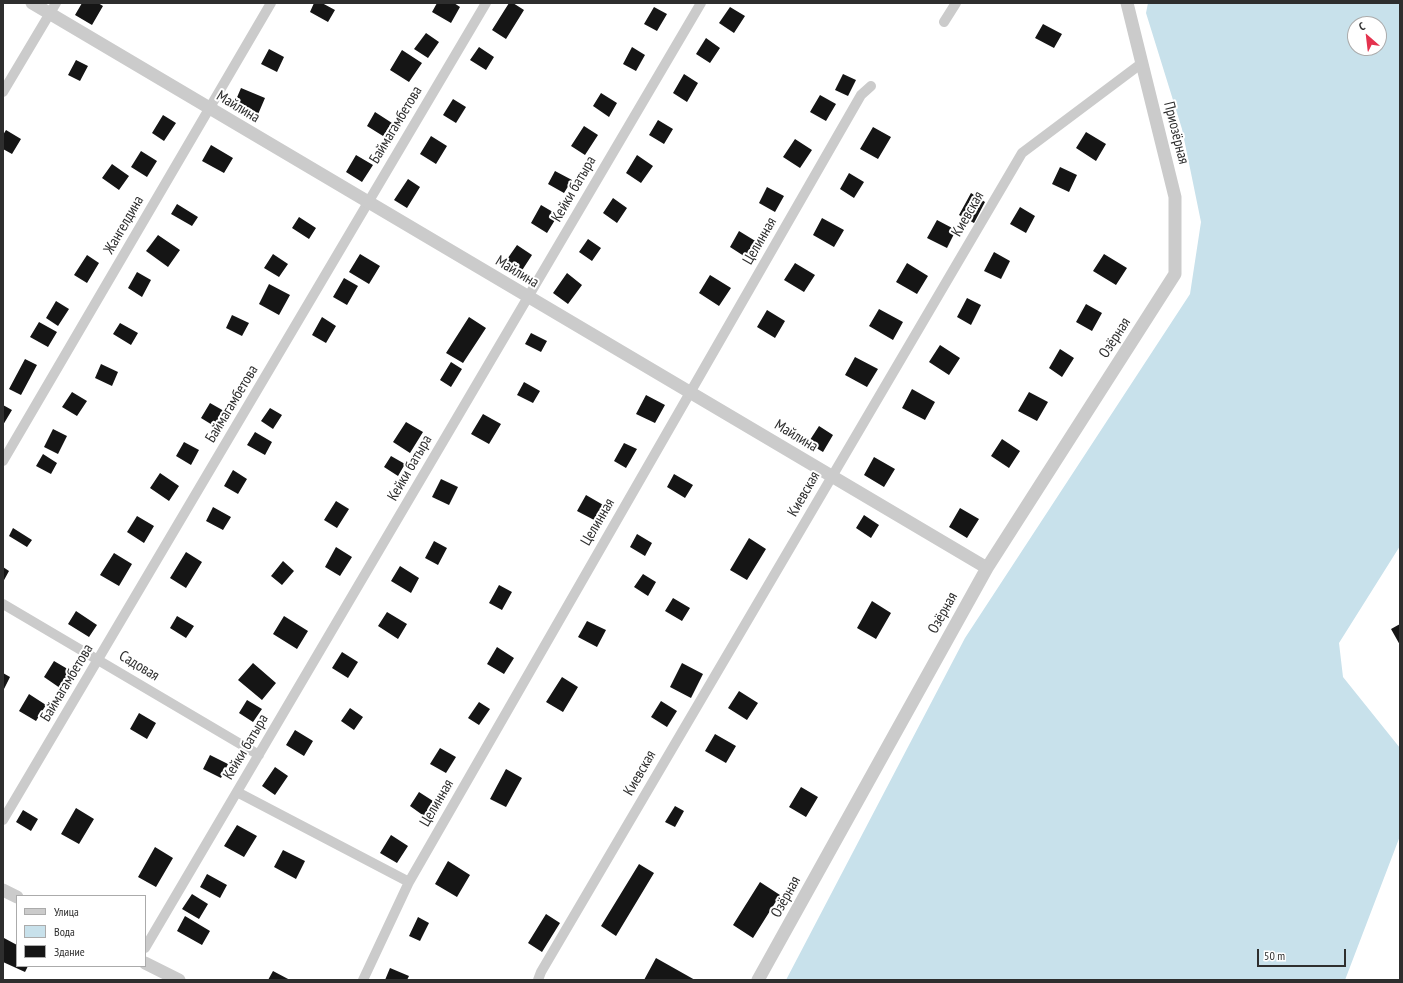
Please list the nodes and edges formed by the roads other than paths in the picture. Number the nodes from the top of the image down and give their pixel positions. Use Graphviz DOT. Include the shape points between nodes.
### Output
graph roads {
  1 [pos="32,3"];
  2 [pos="271,3"];
  3 [pos="486,3"];
  4 [pos="701,3"];
  5 [pos="956,3"];
  6 [pos="1127,3"];
  7 [pos="53,8"];
  8 [pos="944,22"];
  9 [pos="1142,63"];
  10 [pos="871,86"];
  11 [pos="3,92"];
  12 [pos="209,108"];
  13 [pos="368,202"];
  14 [pos="1175,274"];
  15 [pos="528,297"];
  16 [pos="690,392"];
  17 [pos="3,461"];
  18 [pos="832,476"];
  19 [pos="987,568"];
  20 [pos="3,604"];
  21 [pos="98,660"];
  22 [pos="259,755"];
  23 [pos="237,792"];
  24 [pos="3,820"];
  25 [pos="408,882"];
  26 [pos="3,890"];
  27 [pos="16,897"];
  28 [pos="146,946"];
  29 [pos="146,963"];
  30 [pos="179,980"];
  31 [pos="363,980"];
  32 [pos="538,980"];
  33 [pos="758,980"];
  1 -- 7 [label="street, Майлина"];
  2 -- 12 [label="street, Жангелдина"];
  3 -- 13 [label="street, Баймагамбетова"];
  4 -- 15 [label="street, Кейки батыра"];
  5 -- 8 [label="street"];
  6 -- 9 [label="street, Приозёрная"];
  7 -- 11 [label="street"];
  7 -- 12 [label="street, Майлина"];
  9 -- 14 [label="street, Приозёрная" via="1175,197"];
  9 -- 18 [label="street, Киевская" via="1022,153"];
  10 -- 16 [label="street, Целинная" via="861,94"];
  12 -- 13 [label="street, Майлина"];
  12 -- 17 [label="street, Жангелдина"];
  13 -- 15 [label="street, Майлина"];
  13 -- 21 [label="street, Баймагамбетова"];
  14 -- 19 [label="street, Озёрная"];
  15 -- 16 [label="street, Майлина"];
  15 -- 22 [label="street, Кейки батыра"];
  16 -- 18 [label="street, Майлина"];
  16 -- 25 [label="street, Целинная"];
  18 -- 19 [label="street, Майлина"];
  18 -- 32 [label="street, Киевская"];
  19 -- 33 [label="street, Озёрная"];
  20 -- 21 [label="street, Садовая"];
  21 -- 22 [label="street, Садовая"];
  21 -- 24 [label="street, Баймагамбетова"];
  22 -- 23 [label="street, Кейки батыра"];
  23 -- 25 [label="street"];
  23 -- 28 [label="street, Кейки батыра"];
  25 -- 31 [label="street, Целинная"];
  26 -- 27 [label="street"];
  29 -- 30 [label="street"];
}
